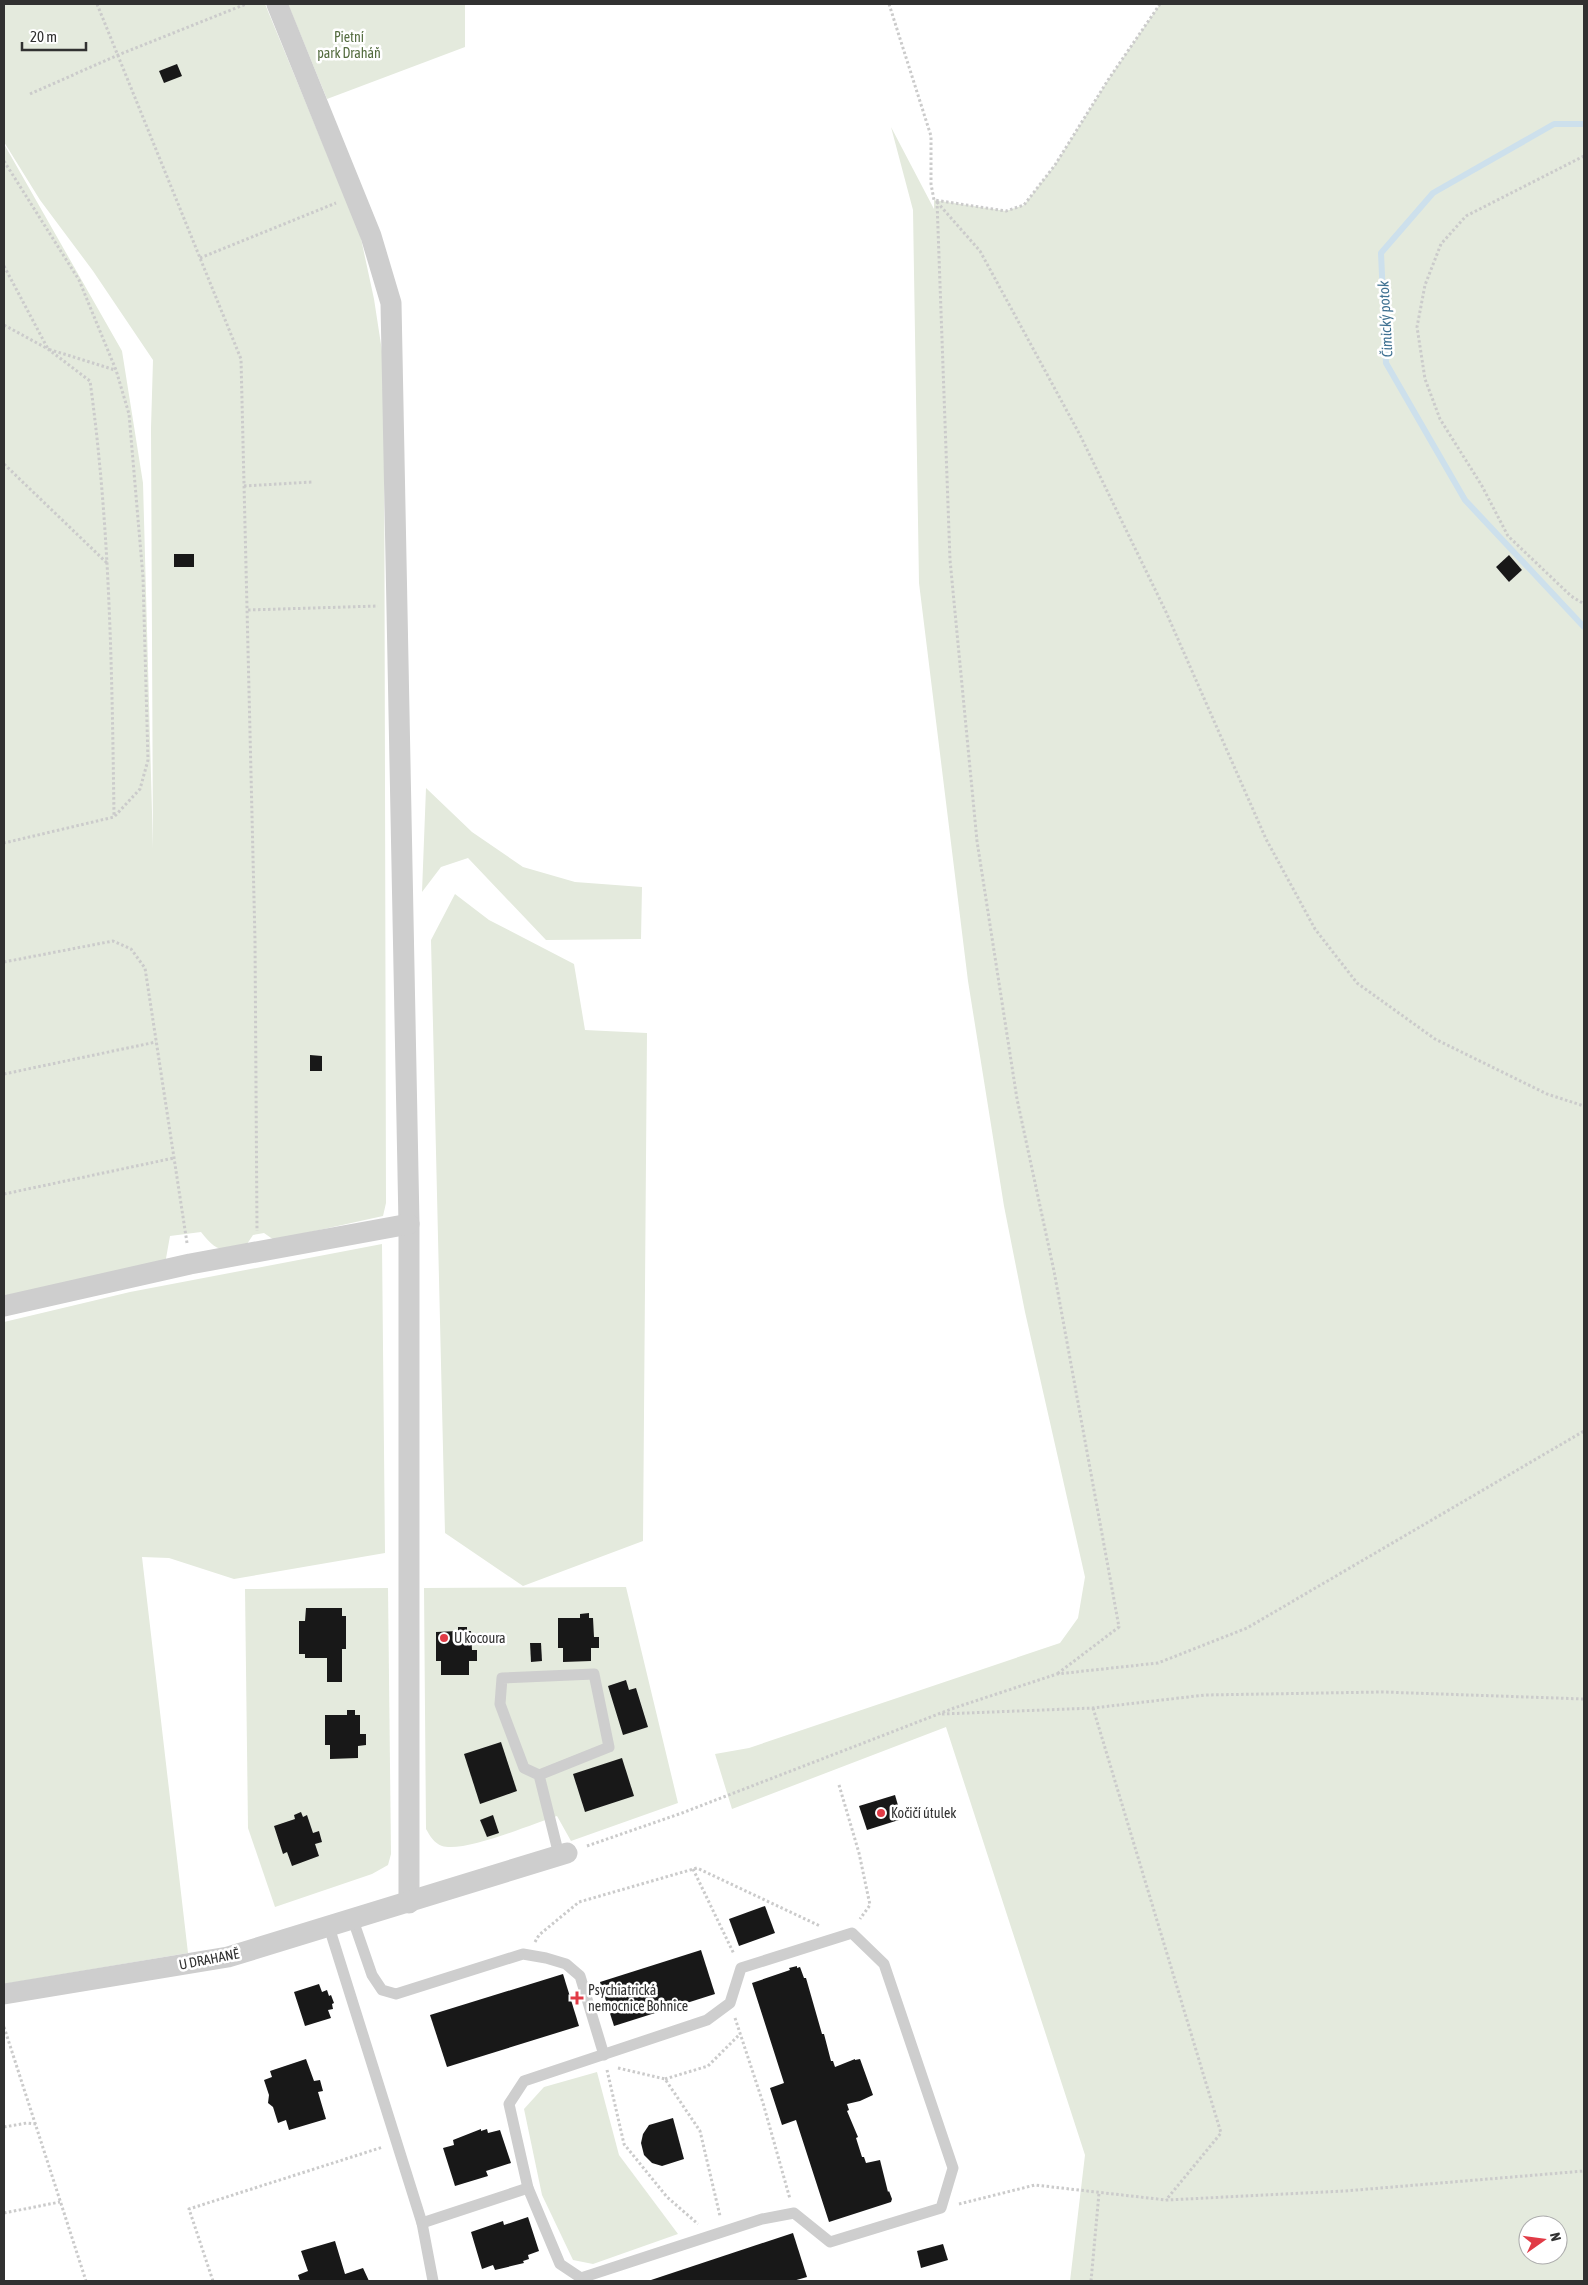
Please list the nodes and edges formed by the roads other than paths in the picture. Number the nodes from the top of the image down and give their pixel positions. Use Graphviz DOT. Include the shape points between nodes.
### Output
graph roads {
  1 [pos="278,4"];
  2 [pos="409,1224"];
  3 [pos="4,1306"];
  4 [pos="540,1775"];
  5 [pos="563,1854"];
  6 [pos="409,1903"];
  7 [pos="353,1920"];
  8 [pos="329,1927"];
  9 [pos="4,1994"];
  10 [pos="604,2054"];
  11 [pos="528,2188"];
  12 [pos="422,2223"];
  13 [pos="433,2281"];
  1 -- 2 [label="street" via="371,236 391,303"];
  2 -- 3 [label="street" via="190,1264"];
  2 -- 6 [label="street"];
  4 -- 4 [label="lane" via="608,1746 594,1674 502,1678 500,1704 524,1768"];
  4 -- 5 [label="lane"];
  5 -- 6 [label="street, U DRAHANĚ"];
  6 -- 7 [label="street, U DRAHANĚ"];
  7 -- 8 [label="street, U DRAHANĚ"];
  7 -- 10 [label="lane" via="372,1975 382,1990 396,1994 523,1954 566,1964 580,1976"];
  8 -- 9 [label="street, U DRAHANĚ" via="228,1957"];
  8 -- 12 [label="lane"];
  10 -- 11 [label="lane" via="524,2081 509,2104"];
  10 -- 11 [label="lane" via="707,2020 730,2003 741,1968 847,1934 884,1964 953,2168 940,2208 830,2242 794,2213 762,2219 581,2278 560,2264"];
  11 -- 12 [label="lane"];
  12 -- 13 [label="lane"];
}
